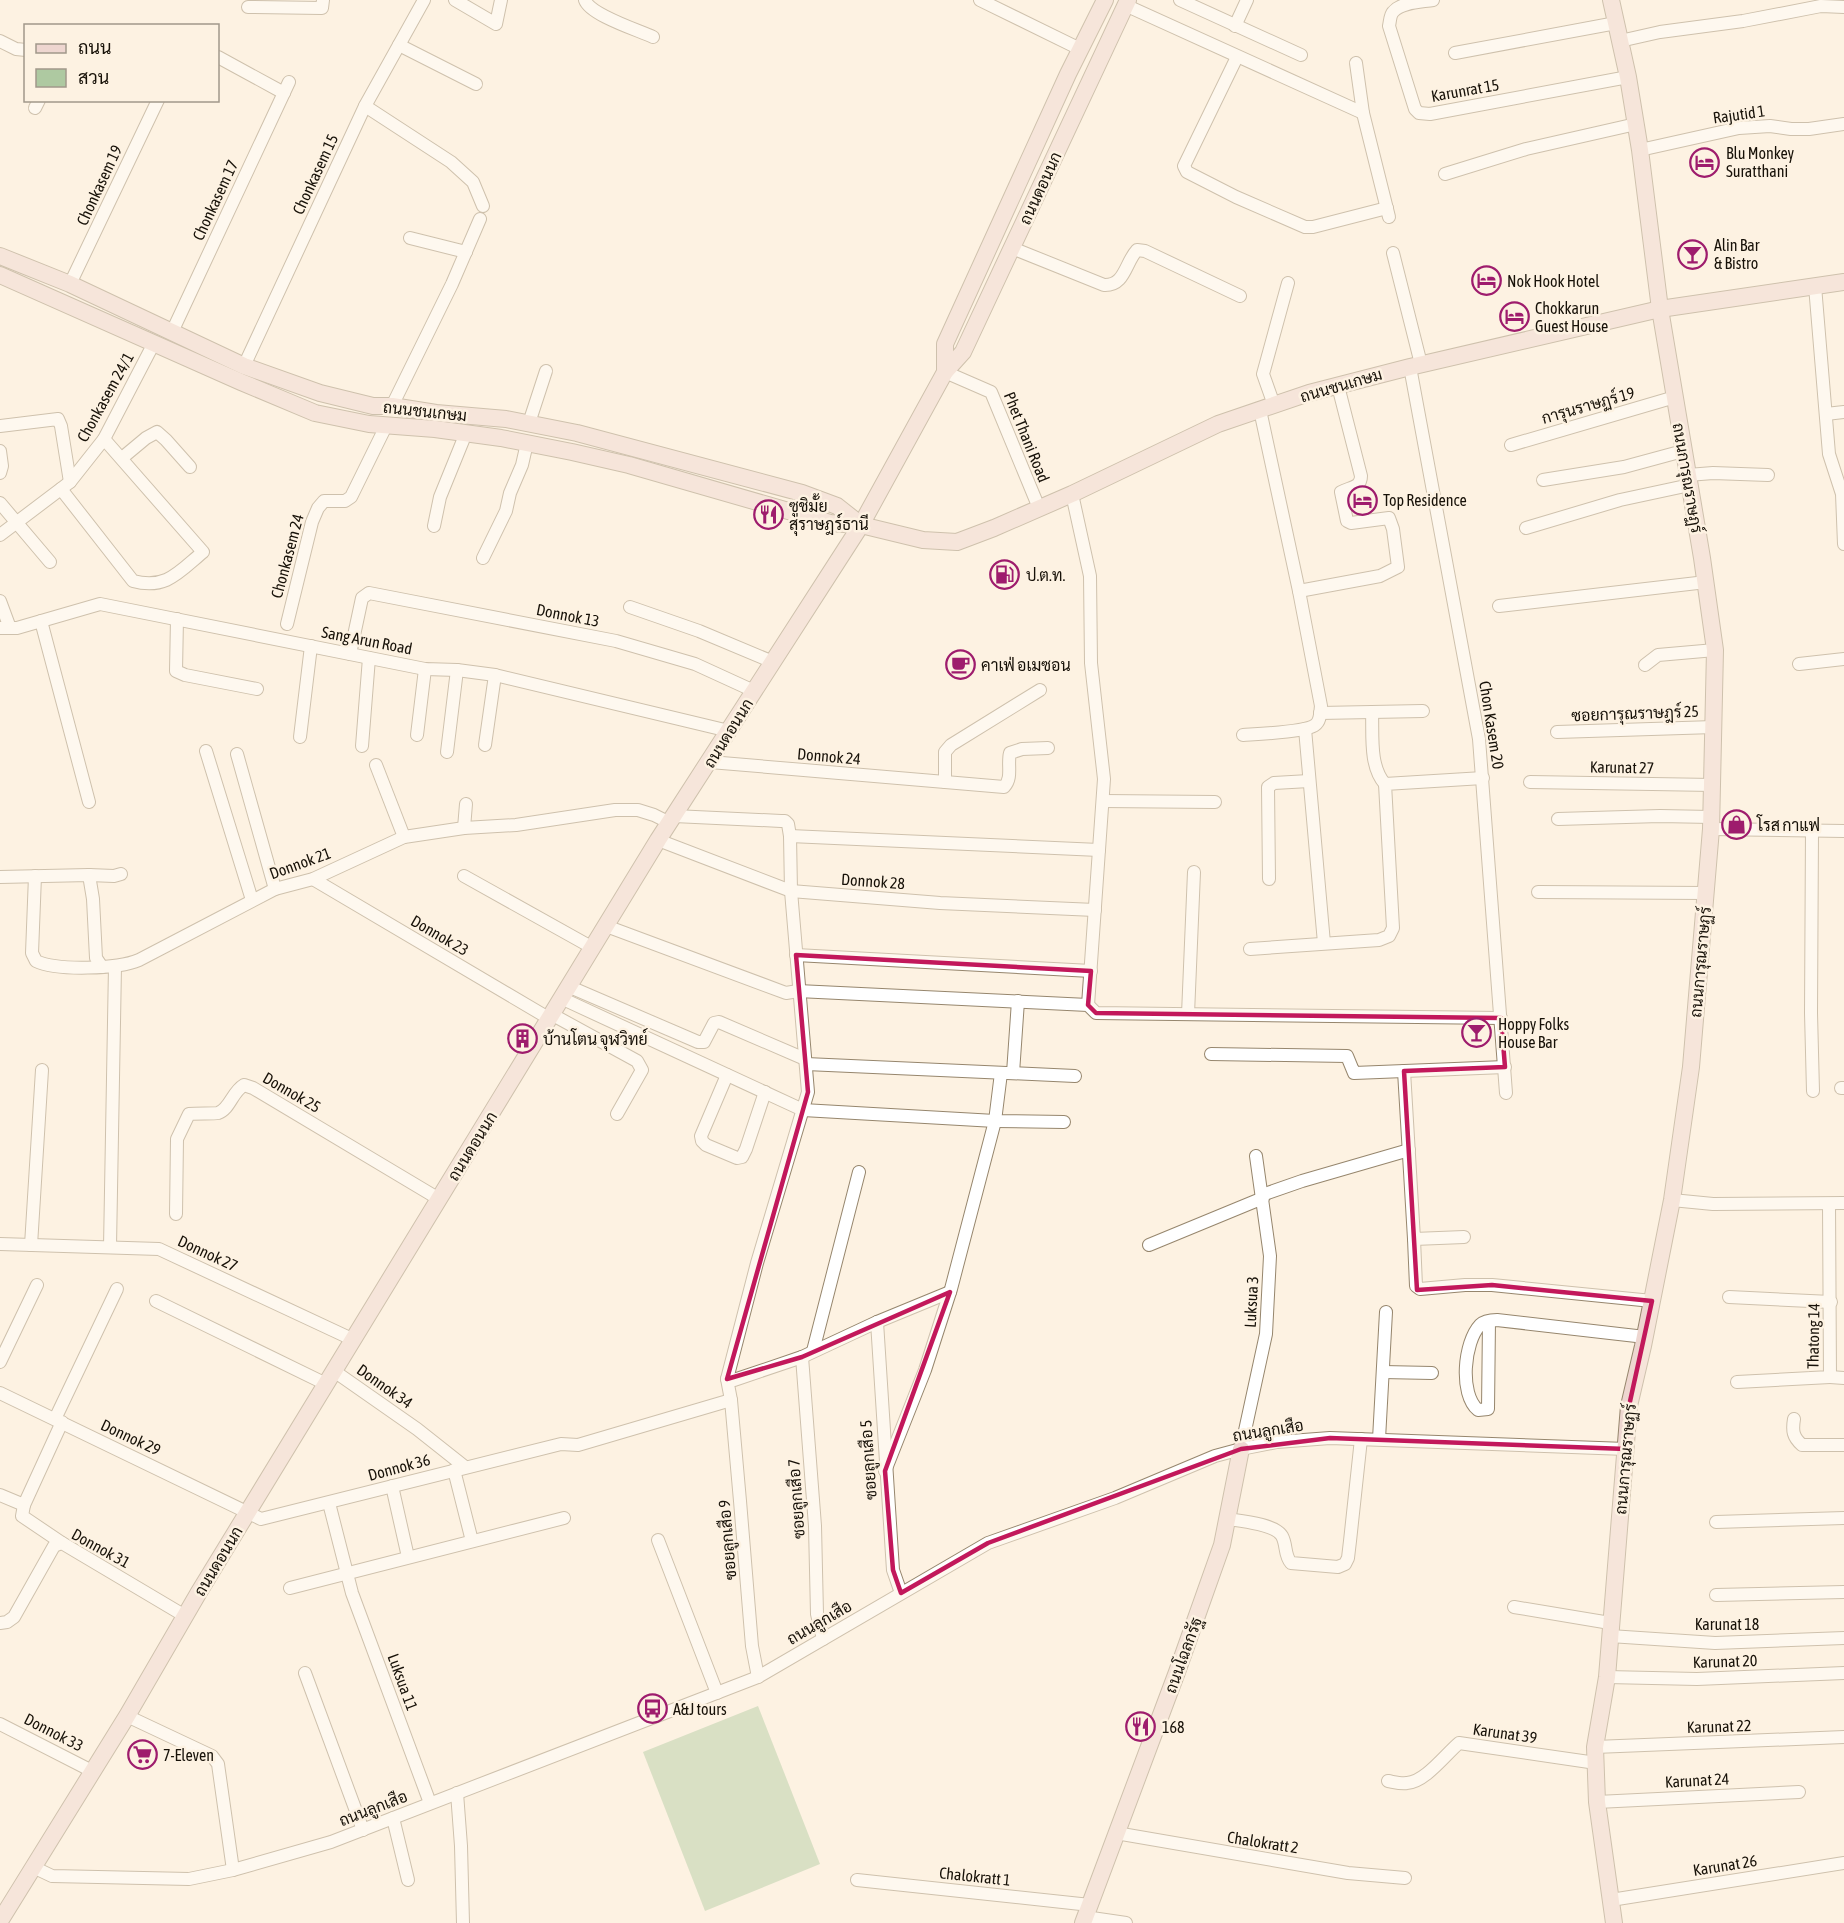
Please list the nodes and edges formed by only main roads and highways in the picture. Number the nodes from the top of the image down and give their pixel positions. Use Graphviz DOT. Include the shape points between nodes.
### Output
graph roads {
  1 [pos="1105,0"];
  2 [pos="1611,0"];
  3 [pos="1127,3"];
  4 [pos="0,256"];
  5 [pos="0,275"];
  6 [pos="1844,282"];
  7 [pos="1660,309"];
  8 [pos="945,372"];
  9 [pos="861,525"];
  10 [pos="1241,1449"];
  11 [pos="1086,1915"];
  12 [pos="0,1921"];
  13 [pos="1614,1923"];
  1 -- 8 [label="main road, ถนนดอนนก" via="945,344"];
  2 -- 7 [label="main road, ถนนการุณราษฏร์" via="1636,123"];
  3 -- 8 [label="main road, ถนนดอนนก" via="963,352"];
  4 -- 9 [label="main road, ถนนชนเกษม" via="70,284 244,366 320,393 373,406 506,419 577,433 802,493 837,506"];
  5 -- 9 [label="main road, ถนนชนเกษม" via="315,413 369,424 527,443 629,465 830,523"];
  6 -- 7 [label="main road, ถนนชนเกษม"];
  7 -- 9 [label="main road, ถนนชนเกษม" via="1416,365 1218,424 1072,494 957,542 923,540"];
  7 -- 13 [label="main road, ถนนการุณราษฏร์" via="1715,650 1713,785 1691,1067 1672,1200 1629,1406 1607,1677 1596,1755 1597,1802"];
  8 -- 9 [label="main road, ถนนดอนนก"];
  9 -- 12 [label="main road, ถนนดอนนก" via="658,840"];
  10 -- 11 [label="main road, ถนนโฉลกรัฐ" via="1222,1545"];
}
